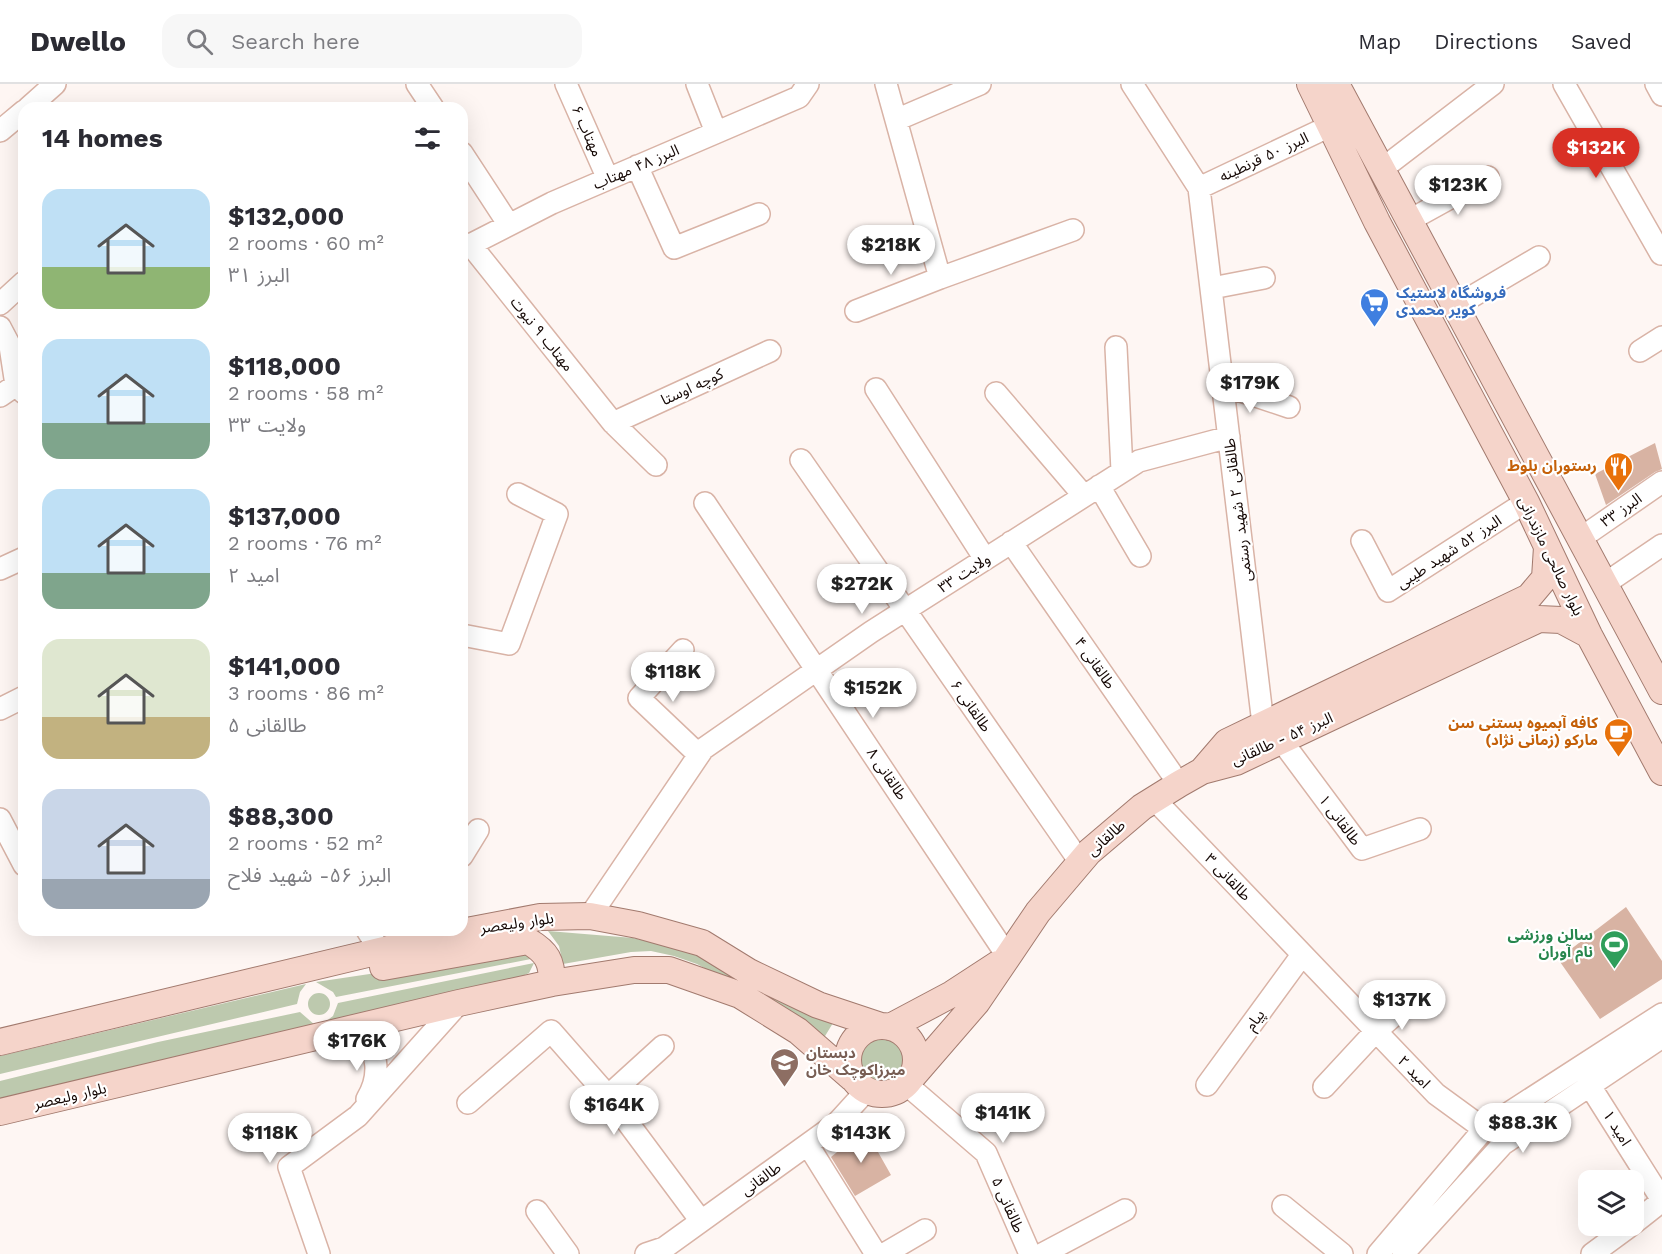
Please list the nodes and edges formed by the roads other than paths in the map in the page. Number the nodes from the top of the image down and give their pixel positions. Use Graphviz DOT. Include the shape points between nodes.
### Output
graph roads {
  1 [pos="54,84"];
  2 [pos="417,84"];
  3 [pos="566,84"];
  4 [pos="697,84"];
  5 [pos="808,84"];
  6 [pos="886,84"];
  7 [pos="980,84"];
  8 [pos="1132,84"];
  9 [pos="1310,84"];
  10 [pos="1336,84"];
  11 [pos="1493,84"];
  12 [pos="1564,84"];
  13 [pos="1656,84"];
  14 [pos="1662,95"];
  15 [pos="34,102"];
  16 [pos="429,102"];
  17 [pos="18,116"];
  18 [pos="896,120"];
  19 [pos="1330,126"];
  20 [pos="0,131"];
  21 [pos="716,132"];
  22 [pos="468,162"];
  23 [pos="637,166"];
  24 [pos="1382,169"];
  25 [pos="1488,177"];
  26 [pos="608,179"];
  27 [pos="1198,188"];
  28 [pos="759,214"];
  29 [pos="1410,220"];
  30 [pos="509,225"];
  31 [pos="1073,230"];
  32 [pos="468,246"];
  33 [pos="468,249"];
  34 [pos="1661,254"];
  35 [pos="1539,257"];
  36 [pos="940,278"];
  37 [pos="1264,278"];
  38 [pos="18,288"];
  39 [pos="1212,288"];
  40 [pos="0,304"];
  41 [pos="1456,306"];
  42 [pos="856,311"];
  43 [pos="0,327"];
  44 [pos="1662,337"];
  45 [pos="1116,347"];
  46 [pos="770,351"];
  47 [pos="1640,351"];
  48 [pos="1223,385"];
  49 [pos="876,389"];
  50 [pos="13,391"];
  51 [pos="996,393"];
  52 [pos="1289,407"];
  53 [pos="614,423"];
  54 [pos="1229,437"];
  55 [pos="801,460"];
  56 [pos="656,465"];
  57 [pos="1122,471"];
  58 [pos="1662,482"];
  59 [pos="1092,491"];
  60 [pos="518,494"];
  61 [pos="1526,502"];
  62 [pos="705,503"];
  63 [pos="1581,538"];
  64 [pos="1362,542"];
  65 [pos="1011,543"];
  66 [pos="1662,545"];
  67 [pos="1547,547"];
  68 [pos="1140,556"];
  69 [pos="985,559"];
  70 [pos="18,561"];
  71 [pos="0,569"];
  72 [pos="1606,583"];
  73 [pos="905,611"];
  74 [pos="1523,613"];
  75 [pos="1589,635"];
  76 [pos="468,636"];
  77 [pos="683,650"];
  78 [pos="817,669"];
  79 [pos="1660,684"];
  80 [pos="18,700"];
  81 [pos="0,709"];
  82 [pos="1272,732"];
  83 [pos="699,755"];
  84 [pos="1202,771"];
  85 [pos="1662,772"];
  86 [pos="1179,784"];
  87 [pos="1154,800"];
  88 [pos="0,819"];
  89 [pos="1420,829"];
  90 [pos="478,830"];
  91 [pos="468,846"];
  92 [pos="18,854"];
  93 [pos="1080,862"];
  94 [pos="590,916"];
  95 [pos="468,929"];
  96 [pos="416,936"];
  97 [pos="374,941"];
  98 [pos="1302,955"];
  99 [pos="1008,957"];
  100 [pos="278,976"];
  101 [pos="552,983"];
  102 [pos="459,1003"];
  103 [pos="1406,1005"];
  104 [pos="1662,1014"];
  105 [pos="885,1026"];
  106 [pos="1375,1032"];
  107 [pos="333,1034"];
  108 [pos="1662,1037"];
  109 [pos="0,1042"];
  110 [pos="663,1046"];
  111 [pos="859,1084"];
  112 [pos="906,1084"];
  113 [pos="1207,1085"];
  114 [pos="1324,1086"];
  115 [pos="1590,1086"];
  116 [pos="608,1096"];
  117 [pos="468,1104"];
  118 [pos="0,1112"];
  119 [pos="358,1116"];
  120 [pos="1484,1129"];
  121 [pos="808,1145"];
  122 [pos="1662,1201"];
  123 [pos="1283,1206"];
  124 [pos="1125,1210"];
  125 [pos="537,1211"];
  126 [pos="1644,1215"];
  127 [pos="701,1221"];
  128 [pos="925,1230"];
  129 [pos="1616,1236"];
  130 [pos="660,1252"];
  131 [pos="319,1254"];
  132 [pos="568,1254"];
  133 [pos="876,1254"];
  134 [pos="884,1254"];
  135 [pos="1030,1254"];
  136 [pos="1042,1254"];
  137 [pos="1342,1254"];
  138 [pos="1378,1254"];
  139 [pos="1403,1254"];
  140 [pos="1592,1254"];
  1 -- 15 [label="street"];
  2 -- 16 [label="street"];
  3 -- 26 [label="street, مهتاب ۶"];
  4 -- 21 [label="street"];
  5 -- 21 [label="street, البرز ۴۸ مهتاب" via="799,97"];
  6 -- 18 [label="street"];
  7 -- 18 [label="street"];
  8 -- 27 [label="street"];
  9 -- 19 [label="main road, بلوار صالحی مازندرانی"];
  10 -- 24 [label="main road"];
  11 -- 24 [label="street"];
  12 -- 34 [label="street"];
  13 -- 14 [label="street"];
  17 -- 20 [label="street"];
  18 -- 36 [label="street"];
  19 -- 27 [label="street, البرز ۵۰ قرنطینه"];
  19 -- 61 [label="main road, بلوار صالحی مازندرانی"];
  21 -- 23 [label="street, البرز ۴۸ مهتاب"];
  22 -- 30 [label="street"];
  23 -- 26 [label="street, البرز ۴۸ مهتاب"];
  23 -- 28 [label="street" via="674,248"];
  24 -- 29 [label="main road"];
  25 -- 29 [label="street"];
  26 -- 30 [label="street, البرز ۴۸ مهتاب"];
  27 -- 39 [label="street, طالقانی ۲ شهید رستمی"];
  29 -- 41 [label="main road"];
  30 -- 32 [label="street, البرز ۴۸ مهتاب"];
  31 -- 36 [label="street"];
  33 -- 53 [label="street, مهتاب ۹ نبوت"];
  35 -- 41 [label="street"];
  36 -- 42 [label="street"];
  37 -- 39 [label="street"];
  38 -- 40 [label="street"];
  39 -- 48 [label="street, طالقانی ۲ شهید رستمی"];
  41 -- 63 [label="main road"];
  43 -- 50 [label="street" via="10,346"];
  44 -- 47 [label="street"];
  45 -- 57 [label="street"];
  46 -- 53 [label="street, کوچه اوستا"];
  48 -- 52 [label="street"];
  48 -- 54 [label="street, طالقانی ۲ شهید رستمی"];
  49 -- 69 [label="street"];
  51 -- 59 [label="street"];
  53 -- 56 [label="street, مهتاب ۹ نبوت"];
  54 -- 57 [label="street, ولایت ٣۳" via="1139,461"];
  54 -- 82 [label="street, طالقانی ۲ شهید رستمی"];
  55 -- 73 [label="street, طالقانی ۶"];
  57 -- 59 [label="street, ولایت ٣۳"];
  58 -- 63 [label="street, البرز ۳۳"];
  59 -- 65 [label="street, ولایت ٣۳"];
  59 -- 68 [label="street"];
  60 -- 76 [label="street" via="557,514 508,644"];
  61 -- 64 [label="street, البرز ۵۲ شهید طیبی" via="1388,591"];
  61 -- 67 [label="main road, بلوار صالحی مازندرانی"];
  62 -- 78 [label="street, طالقانی ۸"];
  63 -- 72 [label="main road"];
  65 -- 69 [label="street, ولایت ٣۳"];
  65 -- 86 [label="street, طالقانی ۴"];
  66 -- 72 [label="street"];
  67 -- 74 [label="main road, البرز ۵۴ - طالقانی" via="1545,578 1529,597"];
  67 -- 75 [label="main road, بلوار صالحی مازندرانی"];
  69 -- 73 [label="street, ولایت ٣۳"];
  70 -- 71 [label="street"];
  72 -- 79 [label="main road"];
  73 -- 78 [label="street, ولایت ٣۳"];
  73 -- 93 [label="street, طالقانی ۶"];
  74 -- 75 [label="main road, البرز ۵۴ - طالقانی" via="1539,619 1561,620"];
  74 -- 82 [label="main road, البرز ۵۴ - طالقانی"];
  75 -- 85 [label="main road, بلوار صالحی مازندرانی"];
  77 -- 83 [label="street" via="639,698"];
  78 -- 83 [label="street, ولایت ٣۳"];
  78 -- 99 [label="street, طالقانی ۸"];
  80 -- 81 [label="street"];
  82 -- 84 [label="main road, البرز ۵۴ - طالقانی" via="1236,762"];
  82 -- 89 [label="street, طالقانی ۱" via="1362,849"];
  83 -- 94 [label="street, ولایت ٣۳"];
  84 -- 86 [label="main road, طالقانی"];
  86 -- 87 [label="main road, طالقانی"];
  87 -- 93 [label="main road, طالقانی"];
  87 -- 98 [label="street, طالقانی ۳"];
  88 -- 92 [label="street"];
  90 -- 91 [label="street"];
  93 -- 99 [label="main road, طالقانی" via="1038,912"];
  94 -- 95 [label="main road, بلوار ولیعصر" via="540,917"];
  94 -- 105 [label="main road, بلوار ولیعصر" via="702,943 749,972 818,1005"];
  96 -- 97 [label="main road, بلوار ولیعصر"];
  97 -- 100 [label="main road, بلوار ولیعصر"];
  98 -- 106 [label="street, امید ۲"];
  98 -- 113 [label="street, پیام"];
  99 -- 105 [label="main road, طالقانی" via="952,994"];
  99 -- 112 [label="main road, طالقانی" via="977,1002"];
  100 -- 101 [label="main road" via="367,970 528,941 544,950 552,965"];
  100 -- 109 [label="main road, بلوار ولیعصر"];
  101 -- 102 [label="main road, بلوار ولیعصر"];
  101 -- 111 [label="main road, بلوار ولیعصر" via="634,970 669,970 740,995 772,1014 798,1031"];
  102 -- 107 [label="main road, بلوار ولیعصر"];
  102 -- 119 [label="street"];
  103 -- 106 [label="street"];
  104 -- 120 [label="street"];
  105 -- 111 [label="main road" via="860,1034 852,1043 848,1066"];
  105 -- 112 [label="main road" via="899,1031 913,1046 916,1066"];
  106 -- 114 [label="street"];
  106 -- 120 [label="street, امید ۲" via="1436,1094"];
  107 -- 118 [label="main road, بلوار ولیعصر"];
  107 -- 119 [label="street" via="359,1039 369,1048 377,1065 376,1081"];
  108 -- 115 [label="street"];
  110 -- 116 [label="street"];
  111 -- 112 [label="main road" via="887,1094"];
  111 -- 121 [label="street, طالقانی" via="836,1124"];
  112 -- 135 [label="street, طالقانی ۵" via="986,1153"];
  115 -- 122 [label="street, امید ۱"];
  115 -- 139 [label="street" via="1503,1144"];
  116 -- 117 [label="street" via="551,1031"];
  116 -- 127 [label="street"];
  119 -- 131 [label="street" via="289,1167"];
  120 -- 138 [label="street"];
  121 -- 127 [label="street, طالقانی"];
  121 -- 133 [label="street"];
  122 -- 126 [label="street, امید ۱"];
  123 -- 137 [label="street"];
  124 -- 136 [label="street"];
  125 -- 132 [label="street"];
  127 -- 130 [label="street, طالقانی"];
  128 -- 134 [label="street"];
  129 -- 140 [label="street"];
}
